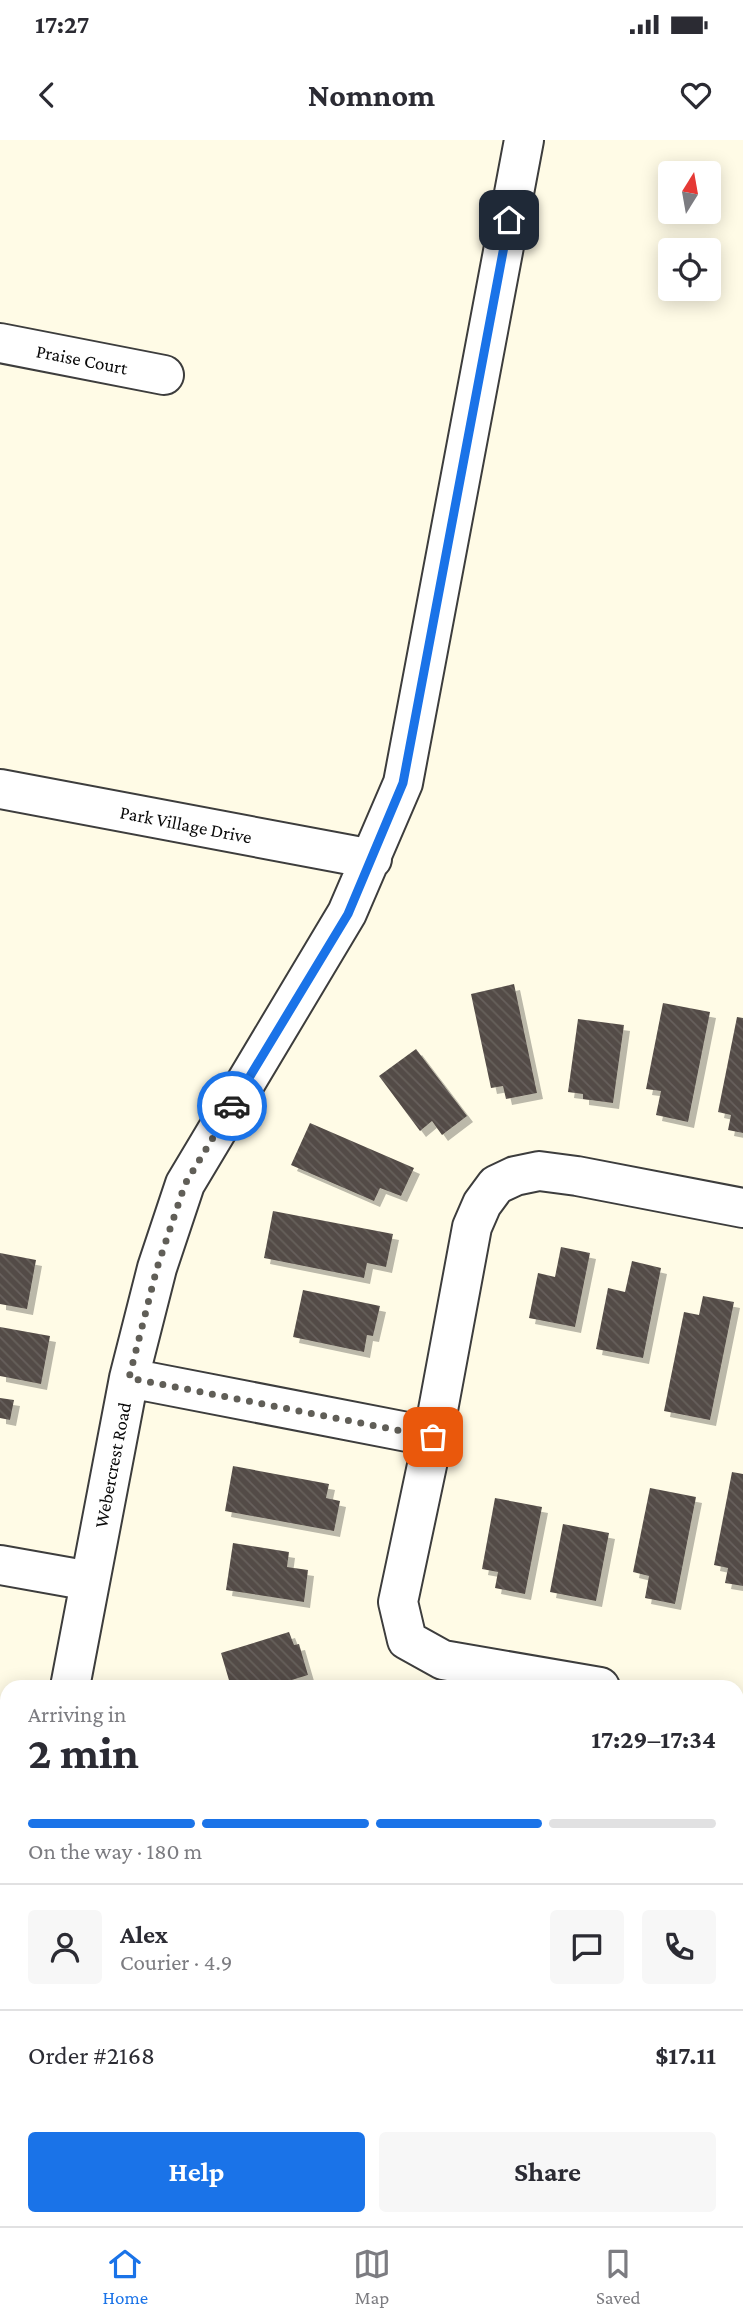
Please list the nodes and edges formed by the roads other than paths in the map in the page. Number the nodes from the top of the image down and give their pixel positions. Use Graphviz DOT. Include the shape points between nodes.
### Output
graph roads {
  1 [pos="524,140"];
  2 [pos="0,343"];
  3 [pos="164,375"];
  4 [pos="0,789"];
  5 [pos="372,859"];
  6 [pos="743,1208"];
  7 [pos="129,1378"];
  8 [pos="433,1437"];
  9 [pos="0,1565"];
  10 [pos="90,1581"];
  11 [pos="71,1680"];
  12 [pos="559,1680"];
  1 -- 5 [label="street, Webercrest Road" via="403,783"];
  2 -- 3 [label="street, Praise Court"];
  4 -- 5 [label="street, Park Village Drive"];
  5 -- 7 [label="street, Webercrest Road" via="348,914 185,1184 157,1268"];
  6 -- 8 [label="street" via="539,1171 496,1185 471,1227"];
  7 -- 8 [label="street"];
  7 -- 10 [label="street, Webercrest Road"];
  8 -- 12 [label="street" via="398,1602 407,1640 443,1660"];
  9 -- 10 [label="street"];
  10 -- 11 [label="street, Webercrest Road"];
}
